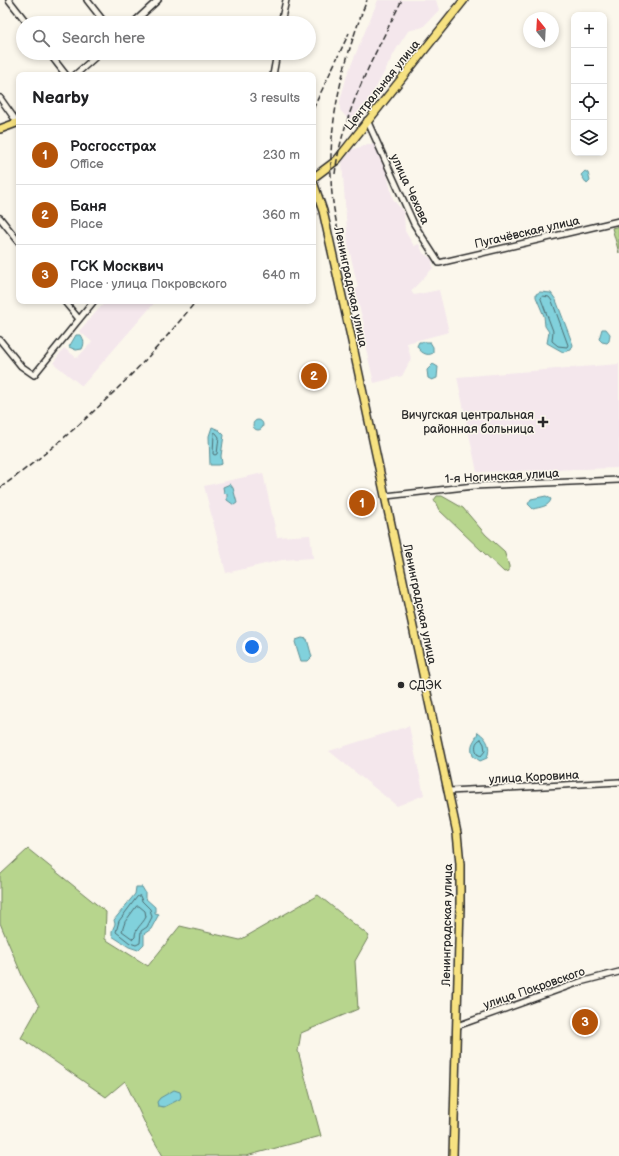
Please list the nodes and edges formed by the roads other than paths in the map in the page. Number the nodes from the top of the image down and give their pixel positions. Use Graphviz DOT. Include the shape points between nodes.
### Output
graph roads {
  1 [pos="9,0"];
  2 [pos="87,0"];
  3 [pos="158,0"];
  4 [pos="286,0"];
  5 [pos="464,0"];
  6 [pos="22,16"];
  7 [pos="100,16"];
  8 [pos="141,16"];
  9 [pos="283,16"];
  10 [pos="54,60"];
  11 [pos="92,60"];
  12 [pos="276,60"];
  13 [pos="64,72"];
  14 [pos="78,72"];
  15 [pos="274,72"];
  16 [pos="0,98"];
  17 [pos="16,119"];
  18 [pos="367,120"];
  19 [pos="16,123"];
  20 [pos="0,129"];
  21 [pos="316,176"];
  22 [pos="316,191"];
  23 [pos="0,218"];
  24 [pos="619,220"];
  25 [pos="16,238"];
  26 [pos="439,263"];
  27 [pos="66,304"];
  28 [pos="92,304"];
  29 [pos="79,319"];
  30 [pos="0,340"];
  31 [pos="619,480"];
  32 [pos="386,496"];
  33 [pos="619,782"];
  34 [pos="449,791"];
  35 [pos="619,972"];
  36 [pos="457,1026"];
  37 [pos="453,1156"];
  1 -- 6 [label="street"];
  2 -- 7 [label="street"];
  3 -- 8 [label="street"];
  4 -- 9 [label="street"];
  5 -- 18 [label="main road, Центральная улица"];
  10 -- 13 [label="street"];
  11 -- 14 [label="street"];
  12 -- 15 [label="street"];
  16 -- 17 [label="street"];
  18 -- 21 [label="main road, Центральная улица" via="337,160"];
  18 -- 26 [label="street, улица Чехова" via="414,224"];
  19 -- 20 [label="main road"];
  22 -- 32 [label="main road, Ленинградская улица" via="323,211"];
  23 -- 25 [label="street"];
  24 -- 26 [label="street, Пугачёвская улица"];
  27 -- 29 [label="street"];
  28 -- 29 [label="street"];
  29 -- 30 [label="street" via="34,376 21,366"];
  31 -- 32 [label="street, 1-я Ногинская улица" via="474,486"];
  32 -- 34 [label="main road, Ленинградская улица"];
  33 -- 34 [label="street, улица Коровина"];
  34 -- 36 [label="main road, Ленинградская улица" via="460,864"];
  35 -- 36 [label="street, улица Покровского" via="573,984"];
  36 -- 37 [label="main road, Ленинградская улица"];
}
